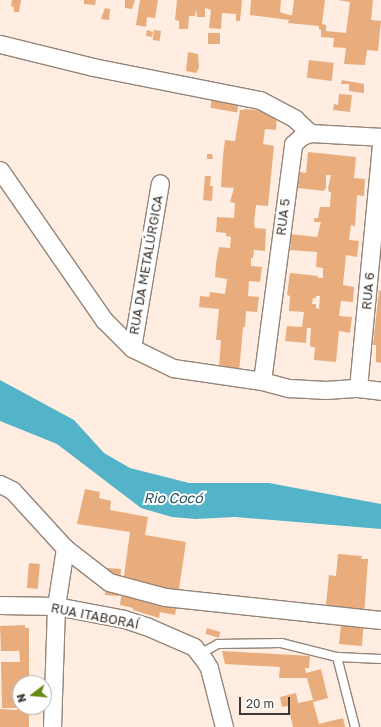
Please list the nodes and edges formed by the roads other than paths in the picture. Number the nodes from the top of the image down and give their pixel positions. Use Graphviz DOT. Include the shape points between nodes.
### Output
graph roads {
  1 [pos="0,44"];
  2 [pos="310,133"];
  3 [pos="381,137"];
  4 [pos="381,146"];
  5 [pos="0,170"];
  6 [pos="160,183"];
  7 [pos="132,348"];
  8 [pos="262,381"];
  9 [pos="358,388"];
  10 [pos="381,391"];
  11 [pos="0,484"];
  12 [pos="65,548"];
  13 [pos="0,605"];
  14 [pos="56,606"];
  15 [pos="381,620"];
  16 [pos="200,654"];
  17 [pos="337,657"];
  18 [pos="381,659"];
  19 [pos="52,727"];
  20 [pos="224,727"];
  21 [pos="355,727"];
  1 -- 2 [label="street" via="93,67 260,100 295,118"];
  2 -- 3 [label="street"];
  2 -- 8 [label="street, RUA 5" via="296,140 292,152"];
  4 -- 9 [label="street, RUA 6"];
  5 -- 7 [label="street" via="104,320"];
  6 -- 7 [label="street, RUA DA METALÚRGICA"];
  7 -- 8 [label="street" via="173,368"];
  8 -- 9 [label="street" via="288,388"];
  9 -- 10 [label="street"];
  11 -- 12 [label="street" via="12,490"];
  12 -- 14 [label="street"];
  12 -- 15 [label="street" via="109,582 165,597"];
  13 -- 14 [label="street, RUA ITABORAÍ"];
  14 -- 16 [label="street, RUA ITABORAÍ" via="124,619 146,626 194,647"];
  14 -- 19 [label="street"];
  16 -- 17 [label="lane" via="218,644 281,643"];
  16 -- 20 [label="street, RUA ITABORAÍ" via="208,668"];
  17 -- 18 [label="lane"];
  17 -- 21 [label="lane"];
}
